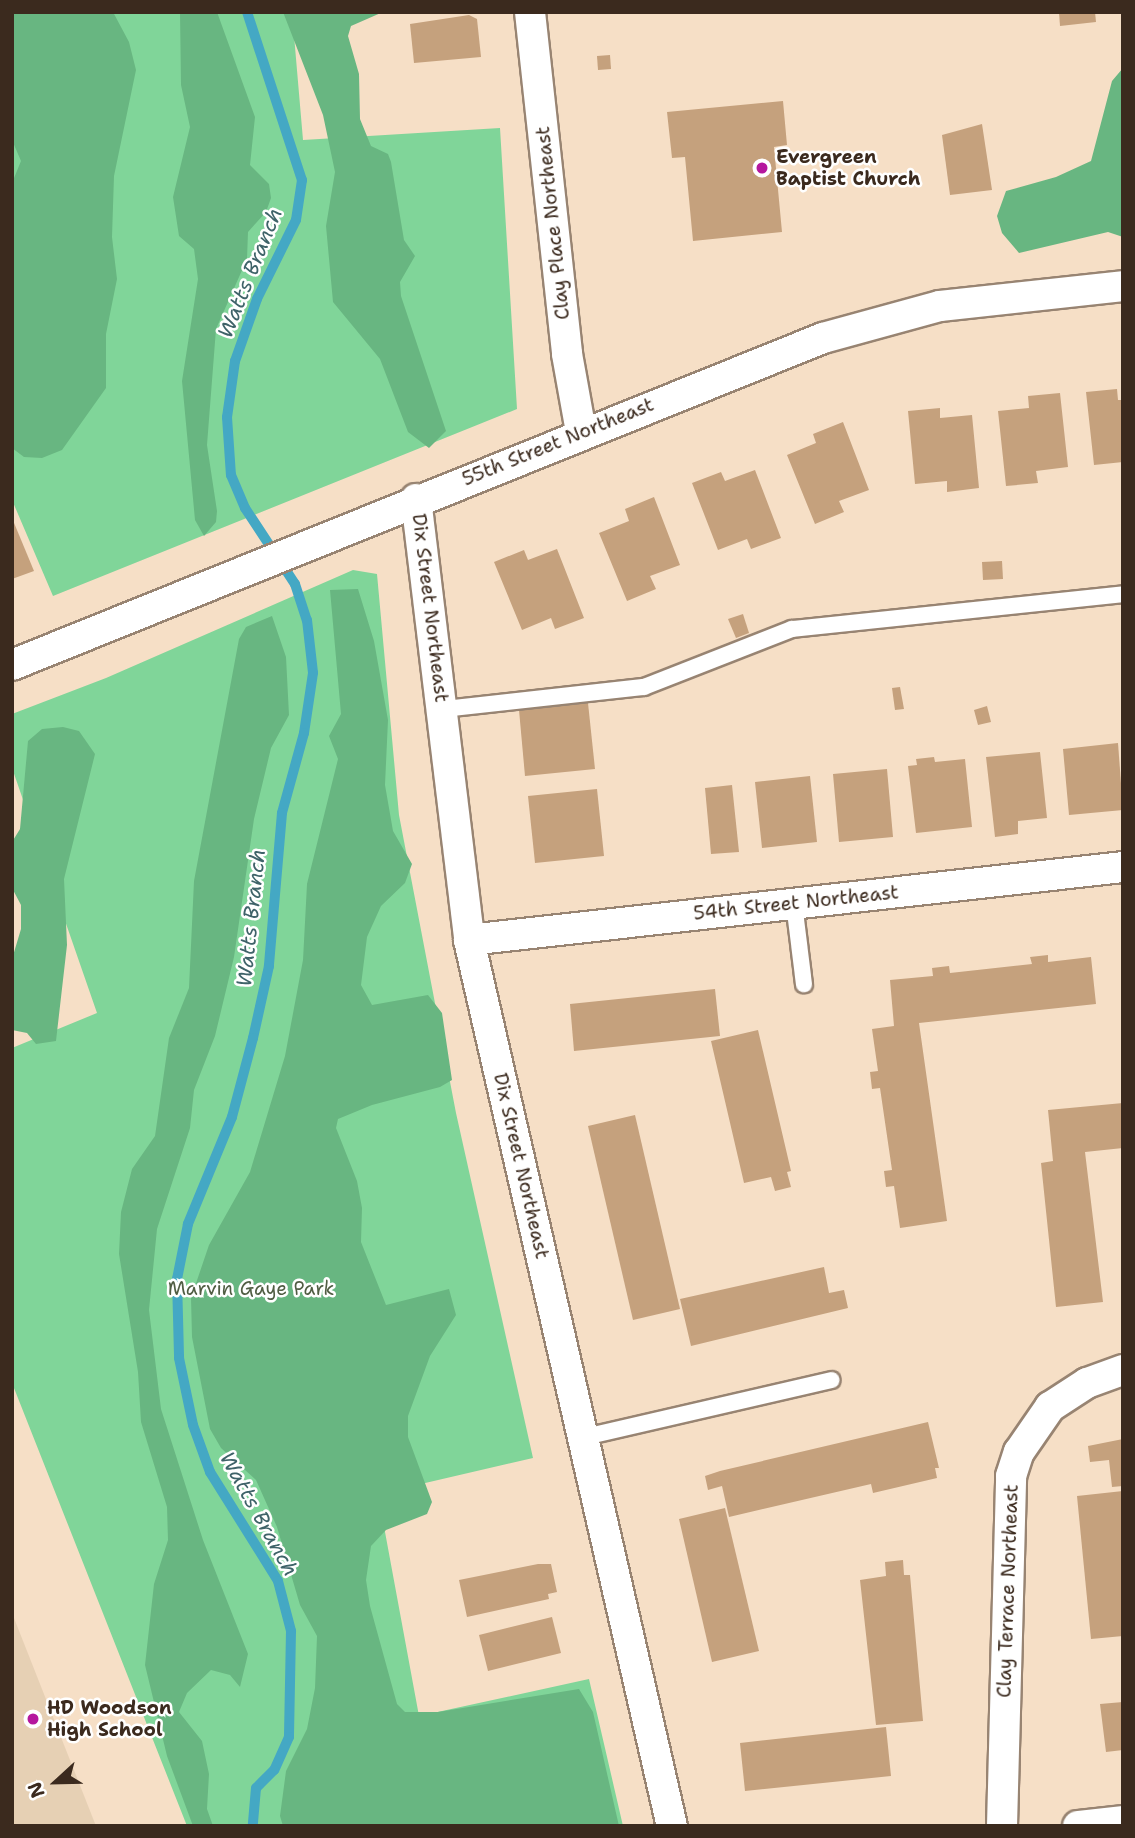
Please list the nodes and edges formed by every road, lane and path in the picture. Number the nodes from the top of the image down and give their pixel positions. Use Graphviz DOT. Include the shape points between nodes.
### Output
graph roads {
  1 [pos="530,12"];
  2 [pos="1123,286"];
  3 [pos="581,432"];
  4 [pos="416,499"];
  5 [pos="1123,594"];
  6 [pos="12,665"];
  7 [pos="444,709"];
  8 [pos="1123,867"];
  9 [pos="794,903"];
  10 [pos="469,940"];
  11 [pos="804,984"];
  12 [pos="1123,1370"];
  13 [pos="831,1380"];
  14 [pos="585,1437"];
  15 [pos="1123,1821"];
  16 [pos="672,1826"];
  17 [pos="1002,1826"];
  18 [pos="1078,1826"];
  1 -- 3 [label="street, Clay Place Northeast" via="568,354"];
  2 -- 3 [label="street, 55th Street Northeast" via="966,303 884,318"];
  3 -- 4 [label="street, 55th Street Northeast"];
  4 -- 6 [label="street, 55th Street Northeast"];
  4 -- 7 [label="street, Dix Street Northeast"];
  5 -- 7 [label="lane" via="793,629 645,687"];
  7 -- 10 [label="street, Dix Street Northeast"];
  8 -- 9 [label="street, 54th Street Northeast"];
  9 -- 10 [label="street, 54th Street Northeast"];
  9 -- 11 [label="lane"];
  10 -- 14 [label="street, Dix Street Northeast"];
  12 -- 17 [label="street, Clay Terrace Northeast" via="1087,1383 1050,1407 1019,1452 1011,1476"];
  13 -- 14 [label="lane"];
  14 -- 16 [label="street, Dix Street Northeast"];
  15 -- 18 [label="street"];
}
